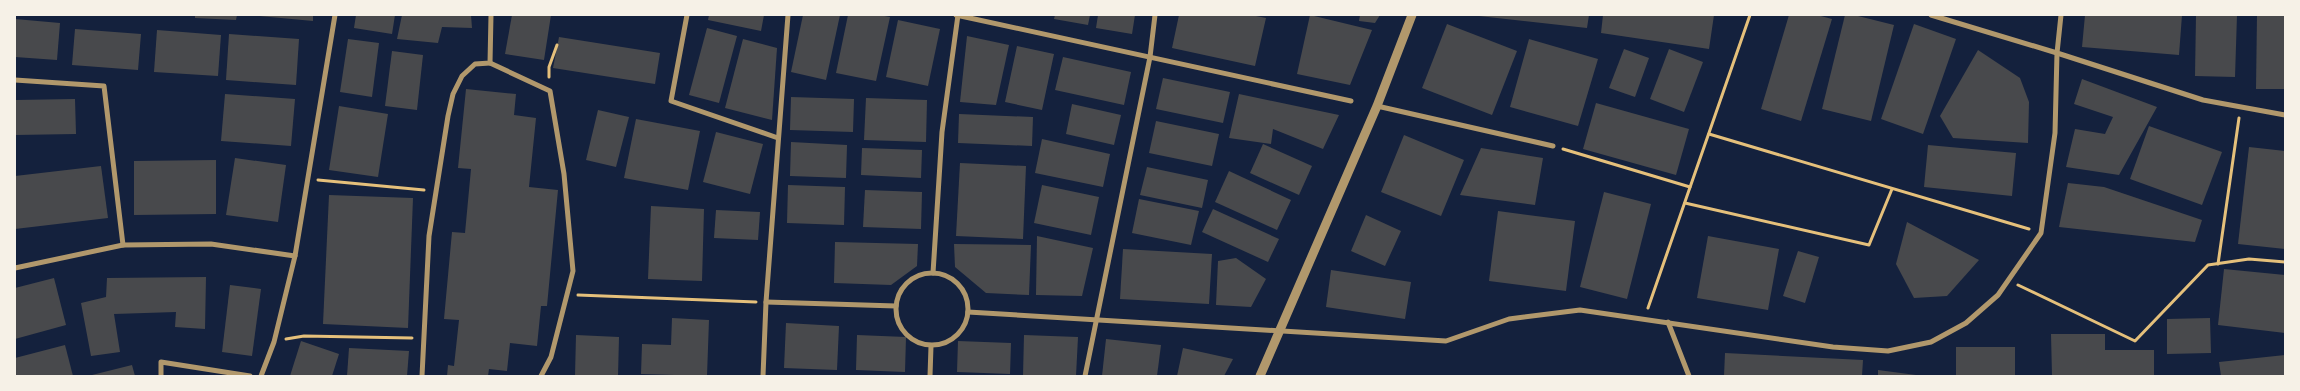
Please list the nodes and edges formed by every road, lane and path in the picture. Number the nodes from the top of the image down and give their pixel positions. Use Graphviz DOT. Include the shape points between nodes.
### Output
graph roads {
  1 [pos="335,15"];
  2 [pos="491,15"];
  3 [pos="687,15"];
  4 [pos="788,15"];
  5 [pos="957,15"];
  6 [pos="1155,15"];
  7 [pos="1412,15"];
  8 [pos="1750,15"];
  9 [pos="1931,15"];
  10 [pos="2061,15"];
  11 [pos="557,45"];
  12 [pos="2057,53"];
  13 [pos="1150,57"];
  14 [pos="490,63"];
  15 [pos="15,80"];
  16 [pos="550,90"];
  17 [pos="1351,101"];
  18 [pos="1377,106"];
  19 [pos="2241,108"];
  20 [pos="2285,115"];
  21 [pos="1708,134"];
  22 [pos="778,138"];
  23 [pos="1553,146"];
  24 [pos="308,179"];
  25 [pos="1690,187"];
  26 [pos="1892,189"];
  27 [pos="436,192"];
  28 [pos="1685,202"];
  29 [pos="2042,233"];
  30 [pos="123,245"];
  31 [pos="295,256"];
  32 [pos="2285,262"];
  33 [pos="2218,264"];
  34 [pos="15,268"];
  35 [pos="933,273"];
  36 [pos="2009,280"];
  37 [pos="567,294"];
  38 [pos="746,301"];
  39 [pos="766,302"];
  40 [pos="896,306"];
  41 [pos="968,312"];
  42 [pos="1644,318"];
  43 [pos="1096,320"];
  44 [pos="1668,322"];
  45 [pos="1279,331"];
  46 [pos="424,338"];
  47 [pos="274,342"];
  48 [pos="931,346"];
  49 [pos="161,376"];
  50 [pos="250,376"];
  51 [pos="261,376"];
  52 [pos="422,376"];
  53 [pos="541,376"];
  54 [pos="762,376"];
  55 [pos="930,376"];
  56 [pos="1085,376"];
  57 [pos="1260,376"];
  58 [pos="1689,376"];
  1 -- 24 [label="street"];
  2 -- 14 [label="street"];
  3 -- 22 [label="street" via="671,101"];
  4 -- 22 [label="street"];
  5 -- 13 [label="street"];
  5 -- 35 [label="street" via="942,132"];
  6 -- 13 [label="street"];
  7 -- 18 [label="street"];
  8 -- 21 [label="path"];
  9 -- 12 [label="street"];
  10 -- 12 [label="street"];
  11 -- 16 [label="path" via="549,67"];
  12 -- 19 [label="street" via="2203,100"];
  12 -- 29 [label="street" via="2055,133"];
  13 -- 17 [label="street"];
  13 -- 43 [label="street"];
  14 -- 16 [label="street"];
  14 -- 27 [label="street" via="475,64 462,76 453,94"];
  15 -- 30 [label="street" via="104,86"];
  16 -- 37 [label="street" via="564,174 573,271"];
  18 -- 23 [label="street"];
  18 -- 45 [label="street"];
  19 -- 20 [label="street"];
  19 -- 33 [label="path"];
  21 -- 25 [label="path"];
  21 -- 26 [label="path"];
  22 -- 39 [label="street"];
  23 -- 25 [label="path"];
  24 -- 27 [label="path"];
  24 -- 31 [label="street"];
  25 -- 28 [label="path"];
  26 -- 28 [label="path" via="1869,245"];
  26 -- 29 [label="path"];
  27 -- 46 [label="street" via="429,236"];
  28 -- 42 [label="path"];
  29 -- 36 [label="street"];
  30 -- 31 [label="street" via="211,244"];
  30 -- 34 [label="street"];
  31 -- 47 [label="street"];
  32 -- 33 [label="path" via="2249,259"];
  33 -- 36 [label="path" via="2208,265 2135,341"];
  35 -- 40 [label="street" via="922,274 904,286"];
  35 -- 41 [label="street" via="955,281 967,300"];
  36 -- 44 [label="street" via="1998,295 1966,324 1931,342 1888,351"];
  37 -- 38 [label="path"];
  37 -- 53 [label="street" via="551,357"];
  39 -- 40 [label="street"];
  39 -- 54 [label="street"];
  40 -- 48 [label="street" via="901,329 919,343"];
  41 -- 43 [label="street"];
  41 -- 48 [label="street" via="966,323 956,336"];
  42 -- 44 [label="street"];
  42 -- 45 [label="street" via="1580,310 1509,319 1446,341"];
  43 -- 45 [label="street"];
  43 -- 56 [label="street"];
  44 -- 58 [label="street"];
  45 -- 57 [label="street"];
  46 -- 47 [label="path" via="304,336"];
  46 -- 52 [label="street"];
  47 -- 51 [label="street"];
  48 -- 55 [label="street"];
  49 -- 50 [label="street" via="161,362"];
}
